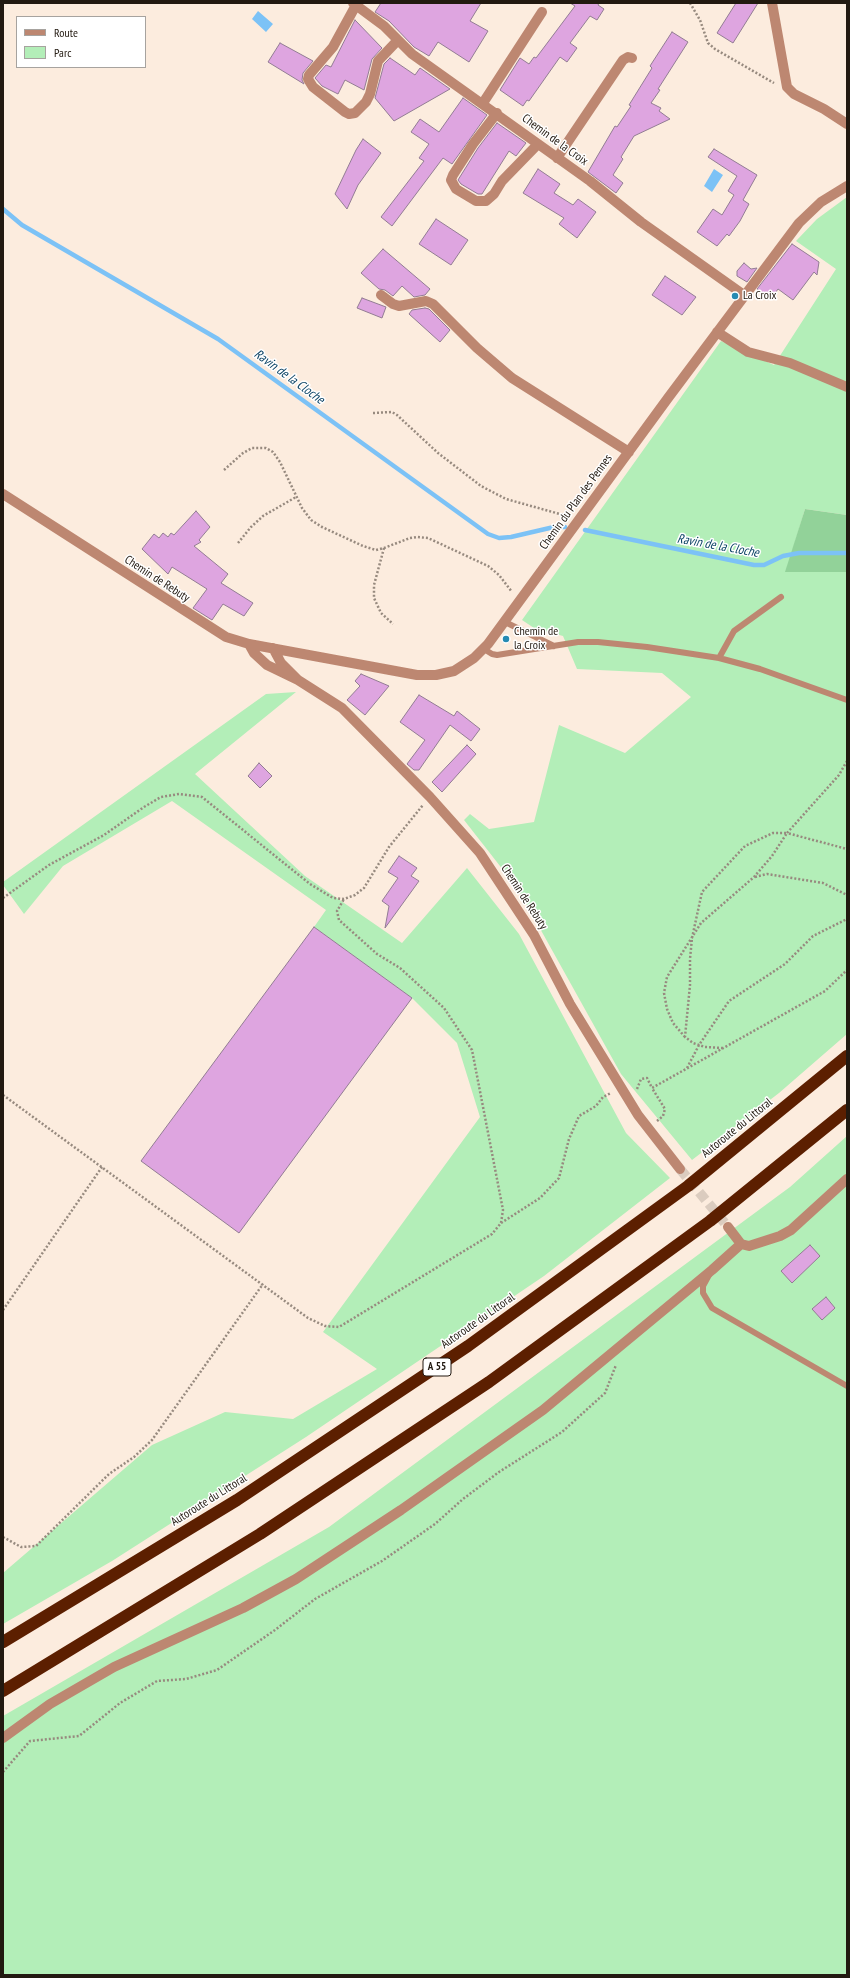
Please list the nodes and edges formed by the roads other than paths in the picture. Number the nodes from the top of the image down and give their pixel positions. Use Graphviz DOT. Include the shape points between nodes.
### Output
graph roads {
  1 [pos="772,3"];
  2 [pos="355,4"];
  3 [pos="542,12"];
  4 [pos="398,40"];
  5 [pos="632,58"];
  6 [pos="482,103"];
  7 [pos="497,113"];
  8 [pos="847,124"];
  9 [pos="538,144"];
  10 [pos="557,158"];
  11 [pos="847,186"];
  12 [pos="381,295"];
  13 [pos="744,295"];
  14 [pos="717,332"];
  15 [pos="847,387"];
  16 [pos="629,452"];
  17 [pos="3,494"];
  18 [pos="781,597"];
  19 [pos="505,622"];
  20 [pos="250,644"];
  21 [pos="554,646"];
  22 [pos="273,648"];
  23 [pos="484,649"];
  24 [pos="719,658"];
  25 [pos="298,680"];
  26 [pos="847,700"];
  27 [pos="847,1056"];
  28 [pos="847,1110"];
  29 [pos="680,1169"];
  30 [pos="847,1179"];
  31 [pos="728,1227"];
  32 [pos="741,1244"];
  33 [pos="712,1270"];
  34 [pos="847,1386"];
  35 [pos="3,1642"];
  36 [pos="3,1691"];
  37 [pos="3,1738"];
  1 -- 8 [label="street" via="787,87 794,94"];
  2 -- 4 [label="street, Chemin de la Croix"];
  2 -- 4 [label="street" via="334,47 309,75 308,79 313,88 345,112 355,113 370,94 378,61"];
  3 -- 6 [label="street"];
  4 -- 6 [label="street, Chemin de la Croix" via="412,54"];
  5 -- 10 [label="street" via="623,60"];
  6 -- 7 [label="street, Chemin de la Croix"];
  7 -- 9 [label="street, Chemin de la Croix"];
  7 -- 9 [label="street" via="472,144 452,175 456,189 476,201 486,201"];
  9 -- 10 [label="street, Chemin de la Croix"];
  10 -- 13 [label="street, Chemin de la Croix"];
  11 -- 13 [label="street, Chemin du Plan des Pennes" via="821,202 799,223"];
  12 -- 16 [label="street" via="399,306 426,301 434,304 512,378"];
  13 -- 14 [label="street, Chemin du Plan des Pennes"];
  14 -- 15 [label="street" via="748,352 790,363"];
  14 -- 16 [label="street, Chemin du Plan des Pennes"];
  16 -- 19 [label="street, Chemin du Plan des Pennes"];
  17 -- 20 [label="street, Chemin de Rebuty" via="219,634"];
  18 -- 24 [label="lane" via="734,631"];
  19 -- 21 [label="lane"];
  19 -- 23 [label="street, Chemin du Plan des Pennes"];
  20 -- 22 [label="street, Chemin du Plan des Pennes"];
  20 -- 25 [label="street, Chemin de Rebuty" via="254,653 267,665"];
  21 -- 23 [label="lane" via="497,655"];
  21 -- 24 [label="lane" via="598,642"];
  22 -- 23 [label="street, Chemin du Plan des Pennes" via="427,676 462,667"];
  22 -- 25 [label="street, Chemin de Rebuty" via="281,663"];
  24 -- 26 [label="lane" via="760,669"];
  25 -- 29 [label="street, Chemin de Rebuty" via="342,708 430,797 480,853 534,935 570,1004 622,1088"];
  27 -- 35 [label="highway, Autoroute du Littoral / A 55" via="688,1186 468,1346 237,1500"];
  28 -- 36 [label="highway" via="710,1221 489,1382 260,1534"];
  30 -- 32 [label="street" via="791,1230 758,1244"];
  31 -- 32 [label="street"];
  32 -- 33 [label="street"];
  33 -- 34 [label="lane" via="703,1286 703,1293 712,1308"];
  33 -- 37 [label="street" via="537,1415 401,1510 296,1579 243,1608 114,1667 50,1704"];
}
